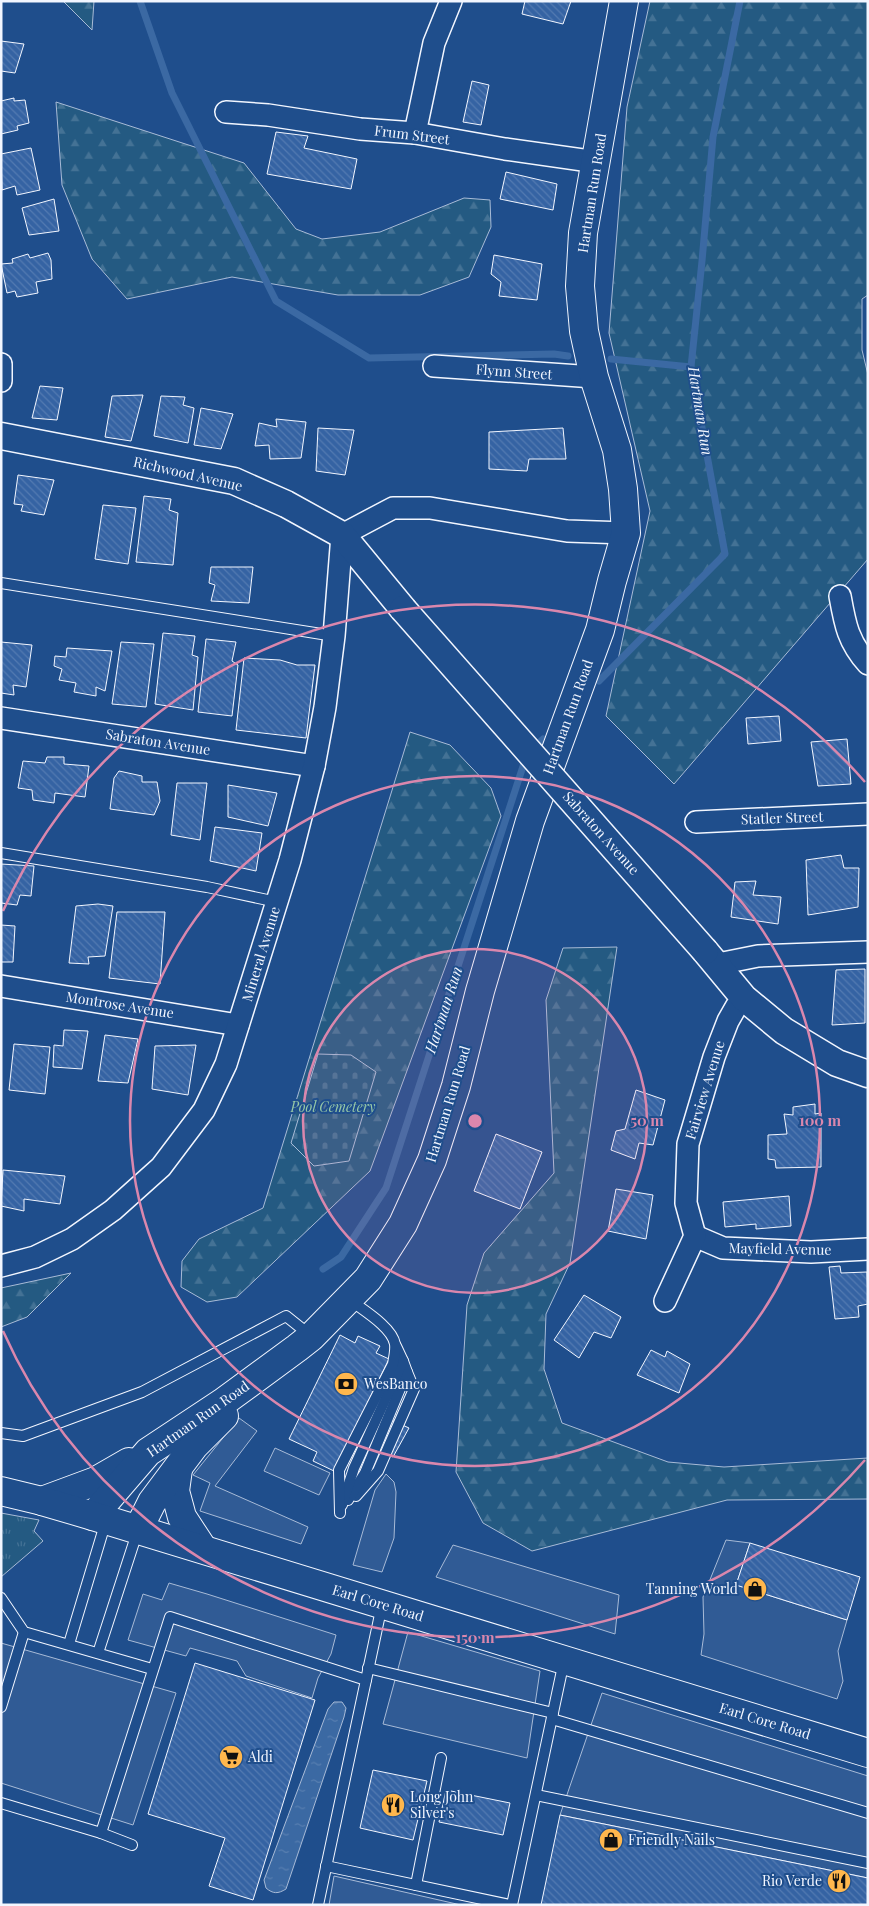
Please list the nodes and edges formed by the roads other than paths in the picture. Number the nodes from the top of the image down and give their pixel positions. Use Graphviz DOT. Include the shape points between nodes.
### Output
graph roads {
  1 [pos="451,1"];
  2 [pos="624,1"];
  3 [pos="226,112"];
  4 [pos="415,133"];
  5 [pos="597,162"];
  6 [pos="1,364"];
  7 [pos="434,366"];
  8 [pos="594,377"];
  9 [pos="1,381"];
  10 [pos="1,436"];
  11 [pos="626,533"];
  12 [pos="342,535"];
  13 [pos="1,583"];
  14 [pos="840,596"];
  15 [pos="334,636"];
  16 [pos="868,664"];
  17 [pos="1,718"];
  18 [pos="314,766"];
  19 [pos="868,814"];
  20 [pos="696,822"];
  21 [pos="1,853"];
  22 [pos="277,902"];
  23 [pos="868,952"];
  24 [pos="712,958"];
  25 [pos="1,986"];
  26 [pos="744,998"];
  27 [pos="238,1025"];
  28 [pos="868,1074"];
  29 [pos="695,1236"];
  30 [pos="868,1249"];
  31 [pos="1,1266"];
  32 [pos="348,1299"];
  33 [pos="664,1301"];
  34 [pos="312,1337"];
  35 [pos="395,1343"];
  36 [pos="403,1361"];
  37 [pos="268,1370"];
  38 [pos="1,1434"];
  39 [pos="148,1452"];
  40 [pos="178,1469"];
  41 [pos="1,1491"];
  42 [pos="42,1501"];
  43 [pos="340,1513"];
  44 [pos="100,1518"];
  45 [pos="138,1530"];
  46 [pos="202,1549"];
  47 [pos="1,1598"];
  48 [pos="382,1604"];
  49 [pos="24,1632"];
  50 [pos="68,1644"];
  51 [pos="98,1653"];
  52 [pos="564,1660"];
  53 [pos="368,1668"];
  54 [pos="152,1670"];
  55 [pos="366,1680"];
  56 [pos="1,1707"];
  57 [pos="552,1716"];
  58 [pos="868,1753"];
  59 [pos="441,1758"];
  60 [pos="536,1795"];
  61 [pos="1,1804"];
  62 [pos="868,1813"];
  63 [pos="101,1833"];
  64 [pos="132,1845"];
  65 [pos="868,1863"];
  66 [pos="326,1866"];
  67 [pos="416,1885"];
  68 [pos="318,1905"];
  69 [pos="511,1905"];
  1 -- 4 [label="street" via="434,43"];
  2 -- 5 [label="main road, Hartman Run Road"];
  3 -- 4 [label="street, Frum Street" via="268,115 360,130"];
  4 -- 5 [label="street, Frum Street"];
  5 -- 8 [label="main road, Hartman Run Road" via="584,234 580,286 584,331"];
  6 -- 9 [label="street"];
  7 -- 8 [label="street, Flynn Street"];
  8 -- 11 [label="main road, Hartman Run Road" via="617,450 624,489"];
  10 -- 12 [label="street, Richwood Avenue" via="234,481 286,504"];
  11 -- 12 [label="street" via="567,531 430,508 394,508"];
  11 -- 32 [label="main road, Hartman Run Road" via="600,630 530,821 456,1086 432,1160 403,1224 368,1279"];
  12 -- 15 [label="street, Mineral Avenue"];
  12 -- 24 [label="street, Sabraton Avenue, bridge" via="403,610"];
  13 -- 15 [label="lane"];
  14 -- 16 [label="street" via="845,626 855,649"];
  15 -- 18 [label="street, Mineral Avenue" via="326,707"];
  17 -- 18 [label="street, Sabraton Avenue"];
  18 -- 22 [label="street, Mineral Avenue"];
  19 -- 20 [label="street, Statler Street"];
  21 -- 22 [label="lane" via="207,887"];
  22 -- 27 [label="street, Mineral Avenue"];
  23 -- 24 [label="street"];
  24 -- 26 [label="street, Sabraton Avenue"];
  25 -- 27 [label="street, Montrose Avenue"];
  26 -- 28 [label="street, Sabraton Avenue" via="784,1031 837,1063"];
  26 -- 29 [label="street, Fairview Avenue" via="728,1021 688,1144 686,1203"];
  27 -- 31 [label="street, Mineral Avenue" via="226,1064 204,1110 161,1167 113,1210 72,1239 35,1257"];
  29 -- 30 [label="street, Mayfield Avenue" via="723,1248 811,1252"];
  29 -- 33 [label="street"];
  32 -- 34 [label="main road, Hartman Run Road"];
  32 -- 35 [label="lane" via="384,1326"];
  34 -- 37 [label="main road, Hartman Run Road"];
  34 -- 38 [label="lane" via="286,1316 142,1392 23,1436"];
  35 -- 36 [label="lane"];
  35 -- 43 [label="lane" via="392,1364 339,1470"];
  36 -- 43 [label="lane" via="354,1468"];
  36 -- 43 [label="lane" via="407,1372 365,1473"];
  37 -- 39 [label="main road, Hartman Run Road"];
  37 -- 40 [label="main road, Hartman Run Road" via="194,1446"];
  39 -- 42 [label="main road" via="96,1481"];
  39 -- 44 [label="main road, Hartman Run Road"];
  40 -- 45 [label="main road, Hartman Run Road" via="152,1502"];
  40 -- 46 [label="main road" via="175,1491 182,1517"];
  41 -- 42 [label="main road, Earl Core Road"];
  42 -- 44 [label="main road, Earl Core Road"];
  44 -- 45 [label="main road, Earl Core Road"];
  44 -- 50 [label="lane"];
  45 -- 46 [label="main road, Earl Core Road"];
  45 -- 51 [label="lane"];
  46 -- 48 [label="main road, Earl Core Road"];
  47 -- 49 [label="lane"];
  48 -- 52 [label="main road, Earl Core Road"];
  48 -- 53 [label="lane"];
  49 -- 50 [label="lane"];
  49 -- 56 [label="lane"];
  50 -- 51 [label="lane"];
  51 -- 54 [label="lane"];
  52 -- 57 [label="lane"];
  52 -- 58 [label="main road, Earl Core Road"];
  53 -- 55 [label="lane"];
  53 -- 57 [label="lane"];
  54 -- 55 [label="lane" via="170,1618"];
  54 -- 63 [label="lane"];
  55 -- 66 [label="lane"];
  57 -- 60 [label="lane"];
  57 -- 62 [label="lane"];
  59 -- 67 [label="lane"];
  60 -- 65 [label="lane"];
  60 -- 69 [label="lane"];
  61 -- 63 [label="lane"];
  63 -- 64 [label="lane"];
  66 -- 67 [label="lane"];
  66 -- 68 [label="lane"];
  67 -- 69 [label="lane"];
}
